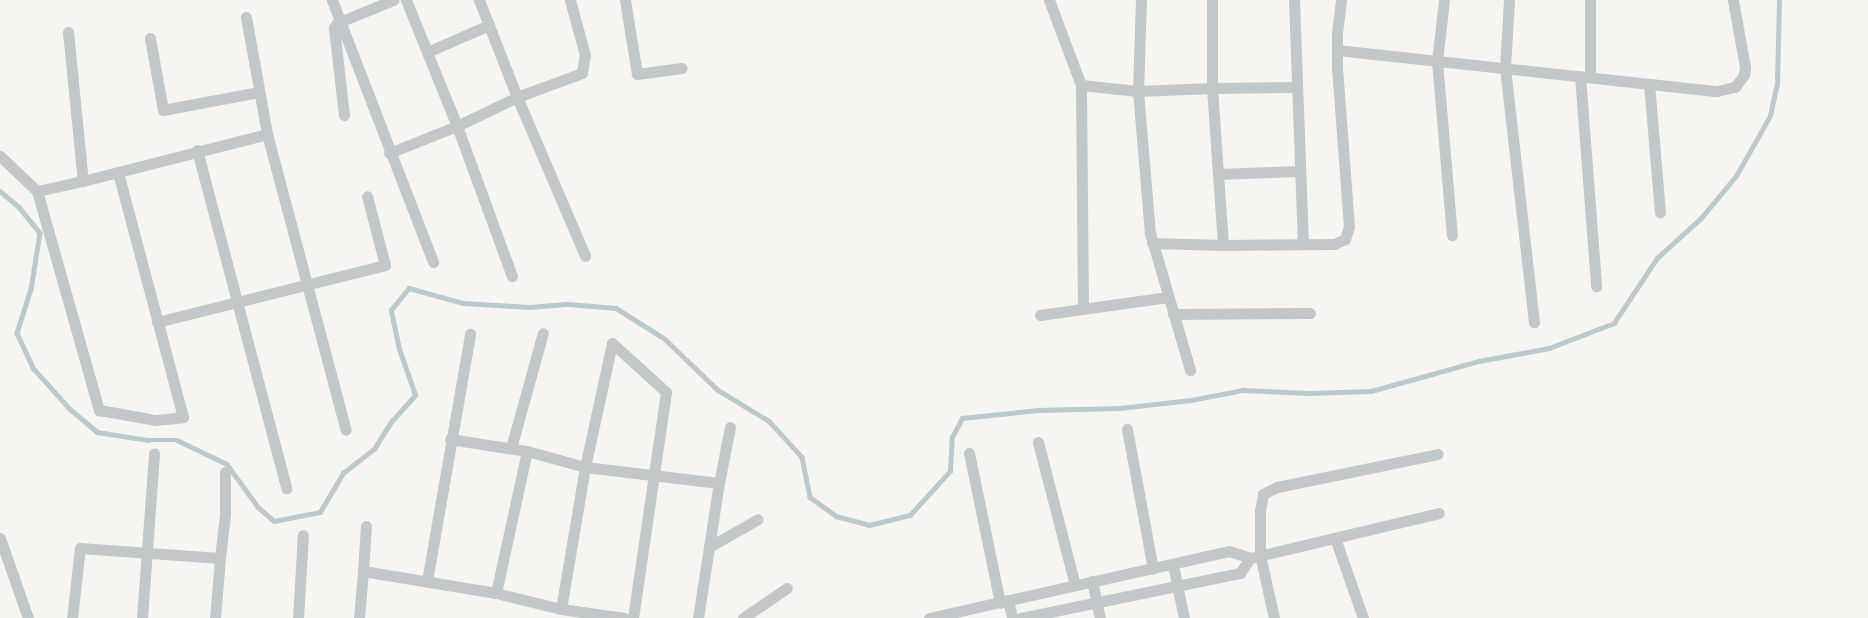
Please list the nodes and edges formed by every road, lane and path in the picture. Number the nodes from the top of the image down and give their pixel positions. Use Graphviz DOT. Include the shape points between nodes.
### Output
graph roads {
  1 [pos="332,0"];
  2 [pos="393,0"];
  3 [pos="406,0"];
  4 [pos="479,0"];
  5 [pos="570,0"];
  6 [pos="625,0"];
  7 [pos="1049,0"];
  8 [pos="1141,0"];
  9 [pos="1212,0"];
  10 [pos="1294,0"];
  11 [pos="1341,0"];
  12 [pos="1444,0"];
  13 [pos="1509,0"];
  14 [pos="1590,0"];
  15 [pos="1734,0"];
  16 [pos="246,17"];
  17 [pos="340,20"];
  18 [pos="489,25"];
  19 [pos="68,32"];
  20 [pos="150,38"];
  21 [pos="1337,50"];
  22 [pos="427,52"];
  23 [pos="1437,61"];
  24 [pos="682,68"];
  25 [pos="1506,68"];
  26 [pos="1585,77"];
  27 [pos="1650,84"];
  28 [pos="1081,85"];
  29 [pos="1297,87"];
  30 [pos="1212,88"];
  31 [pos="1138,91"];
  32 [pos="259,92"];
  33 [pos="517,97"];
  34 [pos="344,115"];
  35 [pos="457,126"];
  36 [pos="267,134"];
  37 [pos="197,150"];
  38 [pos="389,153"];
  39 [pos="0,156"];
  40 [pos="1300,171"];
  41 [pos="118,172"];
  42 [pos="1218,174"];
  43 [pos="83,181"];
  44 [pos="37,191"];
  45 [pos="367,196"];
  46 [pos="1660,213"];
  47 [pos="1452,235"];
  48 [pos="1152,243"];
  49 [pos="1303,244"];
  50 [pos="1223,245"];
  51 [pos="585,256"];
  52 [pos="433,262"];
  53 [pos="512,276"];
  54 [pos="307,284"];
  55 [pos="1596,286"];
  56 [pos="1168,296"];
  57 [pos="239,302"];
  58 [pos="1083,309"];
  59 [pos="1310,313"];
  60 [pos="1173,314"];
  61 [pos="1040,315"];
  62 [pos="157,322"];
  63 [pos="1534,322"];
  64 [pos="470,334"];
  65 [pos="543,334"];
  66 [pos="1190,370"];
  67 [pos="730,427"];
  68 [pos="1127,429"];
  69 [pos="346,430"];
  70 [pos="450,439"];
  71 [pos="1038,442"];
  72 [pos="511,448"];
  73 [pos="526,450"];
  74 [pos="154,453"];
  75 [pos="969,453"];
  76 [pos="1438,454"];
  77 [pos="585,467"];
  78 [pos="224,472"];
  79 [pos="653,475"];
  80 [pos="719,483"];
  81 [pos="286,488"];
  82 [pos="1439,513"];
  83 [pos="758,519"];
  84 [pos="366,526"];
  85 [pos="303,535"];
  86 [pos="0,538"];
  87 [pos="1335,538"];
  88 [pos="709,547"];
  89 [pos="148,554"];
  90 [pos="1255,556"];
  91 [pos="220,558"];
  92 [pos="1173,565"];
  93 [pos="1153,569"];
  94 [pos="363,571"];
  95 [pos="427,580"];
  96 [pos="1092,581"];
  97 [pos="1076,585"];
  98 [pos="1177,587"];
  99 [pos="787,588"];
  100 [pos="496,593"];
  101 [pos="1004,602"];
  102 [pos="1097,602"];
  103 [pos="561,609"];
  104 [pos="1273,613"];
  105 [pos="28,618"];
  106 [pos="72,618"];
  107 [pos="142,618"];
  108 [pos="215,618"];
  109 [pos="298,618"];
  110 [pos="359,618"];
  111 [pos="624,618"];
  112 [pos="633,618"];
  113 [pos="698,618"];
  114 [pos="743,618"];
  115 [pos="929,618"];
  116 [pos="1012,618"];
  117 [pos="1021,618"];
  118 [pos="1100,618"];
  119 [pos="1184,618"];
  120 [pos="1282,618"];
  121 [pos="1363,618"];
  1 -- 17 [label="street"];
  2 -- 17 [label="street"];
  3 -- 22 [label="street"];
  4 -- 18 [label="street"];
  5 -- 33 [label="street" via="585,55 582,73"];
  6 -- 24 [label="street" via="637,74"];
  7 -- 28 [label="street"];
  8 -- 31 [label="street"];
  9 -- 30 [label="street"];
  10 -- 29 [label="street"];
  11 -- 21 [label="street"];
  12 -- 23 [label="street"];
  13 -- 25 [label="street"];
  14 -- 26 [label="street"];
  15 -- 27 [label="street" via="1745,67 1735,87 1717,92"];
  16 -- 32 [label="street"];
  17 -- 34 [label="street" via="334,28"];
  17 -- 38 [label="street"];
  18 -- 22 [label="street"];
  18 -- 33 [label="street"];
  19 -- 43 [label="street"];
  20 -- 32 [label="street" via="163,110"];
  21 -- 23 [label="street"];
  21 -- 49 [label="street" via="1348,233 1339,243"];
  22 -- 35 [label="street"];
  23 -- 25 [label="street"];
  23 -- 47 [label="street"];
  25 -- 26 [label="street"];
  25 -- 63 [label="street"];
  26 -- 27 [label="street"];
  26 -- 55 [label="street"];
  27 -- 46 [label="street"];
  28 -- 31 [label="street"];
  28 -- 58 [label="street"];
  29 -- 30 [label="street"];
  29 -- 40 [label="street"];
  30 -- 31 [label="street"];
  30 -- 42 [label="street"];
  31 -- 48 [label="street"];
  32 -- 36 [label="street"];
  33 -- 35 [label="street"];
  33 -- 51 [label="street"];
  35 -- 38 [label="street"];
  35 -- 53 [label="street"];
  36 -- 37 [label="street"];
  36 -- 54 [label="street"];
  37 -- 41 [label="street"];
  37 -- 57 [label="street"];
  38 -- 52 [label="street"];
  39 -- 44 [label="street"];
  40 -- 42 [label="street"];
  40 -- 49 [label="street"];
  41 -- 43 [label="street"];
  41 -- 62 [label="street"];
  42 -- 50 [label="street"];
  43 -- 44 [label="street"];
  44 -- 62 [label="street" via="99,410 156,420 183,417"];
  45 -- 54 [label="street" via="385,264"];
  48 -- 50 [label="street"];
  48 -- 56 [label="street"];
  49 -- 50 [label="street"];
  54 -- 57 [label="street"];
  54 -- 69 [label="street"];
  56 -- 58 [label="street"];
  56 -- 60 [label="street"];
  57 -- 62 [label="street"];
  57 -- 81 [label="street"];
  58 -- 61 [label="street"];
  59 -- 60 [label="street"];
  60 -- 66 [label="street"];
  64 -- 70 [label="street"];
  65 -- 72 [label="street"];
  67 -- 80 [label="street"];
  68 -- 93 [label="street"];
  70 -- 72 [label="street"];
  70 -- 95 [label="street"];
  71 -- 97 [label="street"];
  72 -- 73 [label="street"];
  73 -- 77 [label="street"];
  73 -- 100 [label="street"];
  74 -- 89 [label="street"];
  75 -- 101 [label="street"];
  76 -- 90 [label="street" via="1263,494"];
  77 -- 79 [label="street"];
  77 -- 79 [label="street" via="612,343 666,392"];
  77 -- 103 [label="street"];
  78 -- 91 [label="street" via="225,514"];
  79 -- 80 [label="street"];
  79 -- 112 [label="street"];
  80 -- 88 [label="street"];
  82 -- 87 [label="street"];
  83 -- 88 [label="street"];
  84 -- 94 [label="street"];
  85 -- 109 [label="street"];
  86 -- 105 [label="street"];
  87 -- 90 [label="street"];
  87 -- 121 [label="street"];
  88 -- 113 [label="street"];
  89 -- 91 [label="street"];
  89 -- 106 [label="street" via="80,548"];
  89 -- 107 [label="street"];
  90 -- 92 [label="street" via="1229,551"];
  90 -- 98 [label="street" via="1240,573"];
  90 -- 104 [label="street"];
  91 -- 108 [label="street"];
  92 -- 93 [label="street"];
  92 -- 98 [label="street"];
  93 -- 96 [label="street"];
  94 -- 95 [label="street"];
  94 -- 110 [label="street"];
  95 -- 100 [label="street"];
  96 -- 97 [label="street"];
  96 -- 102 [label="street"];
  97 -- 101 [label="street"];
  98 -- 102 [label="street"];
  98 -- 119 [label="street"];
  99 -- 114 [label="street"];
  100 -- 103 [label="street"];
  101 -- 115 [label="street"];
  101 -- 116 [label="street"];
  102 -- 117 [label="street"];
  102 -- 118 [label="street"];
  103 -- 111 [label="street"];
  104 -- 120 [label="street"];
}
